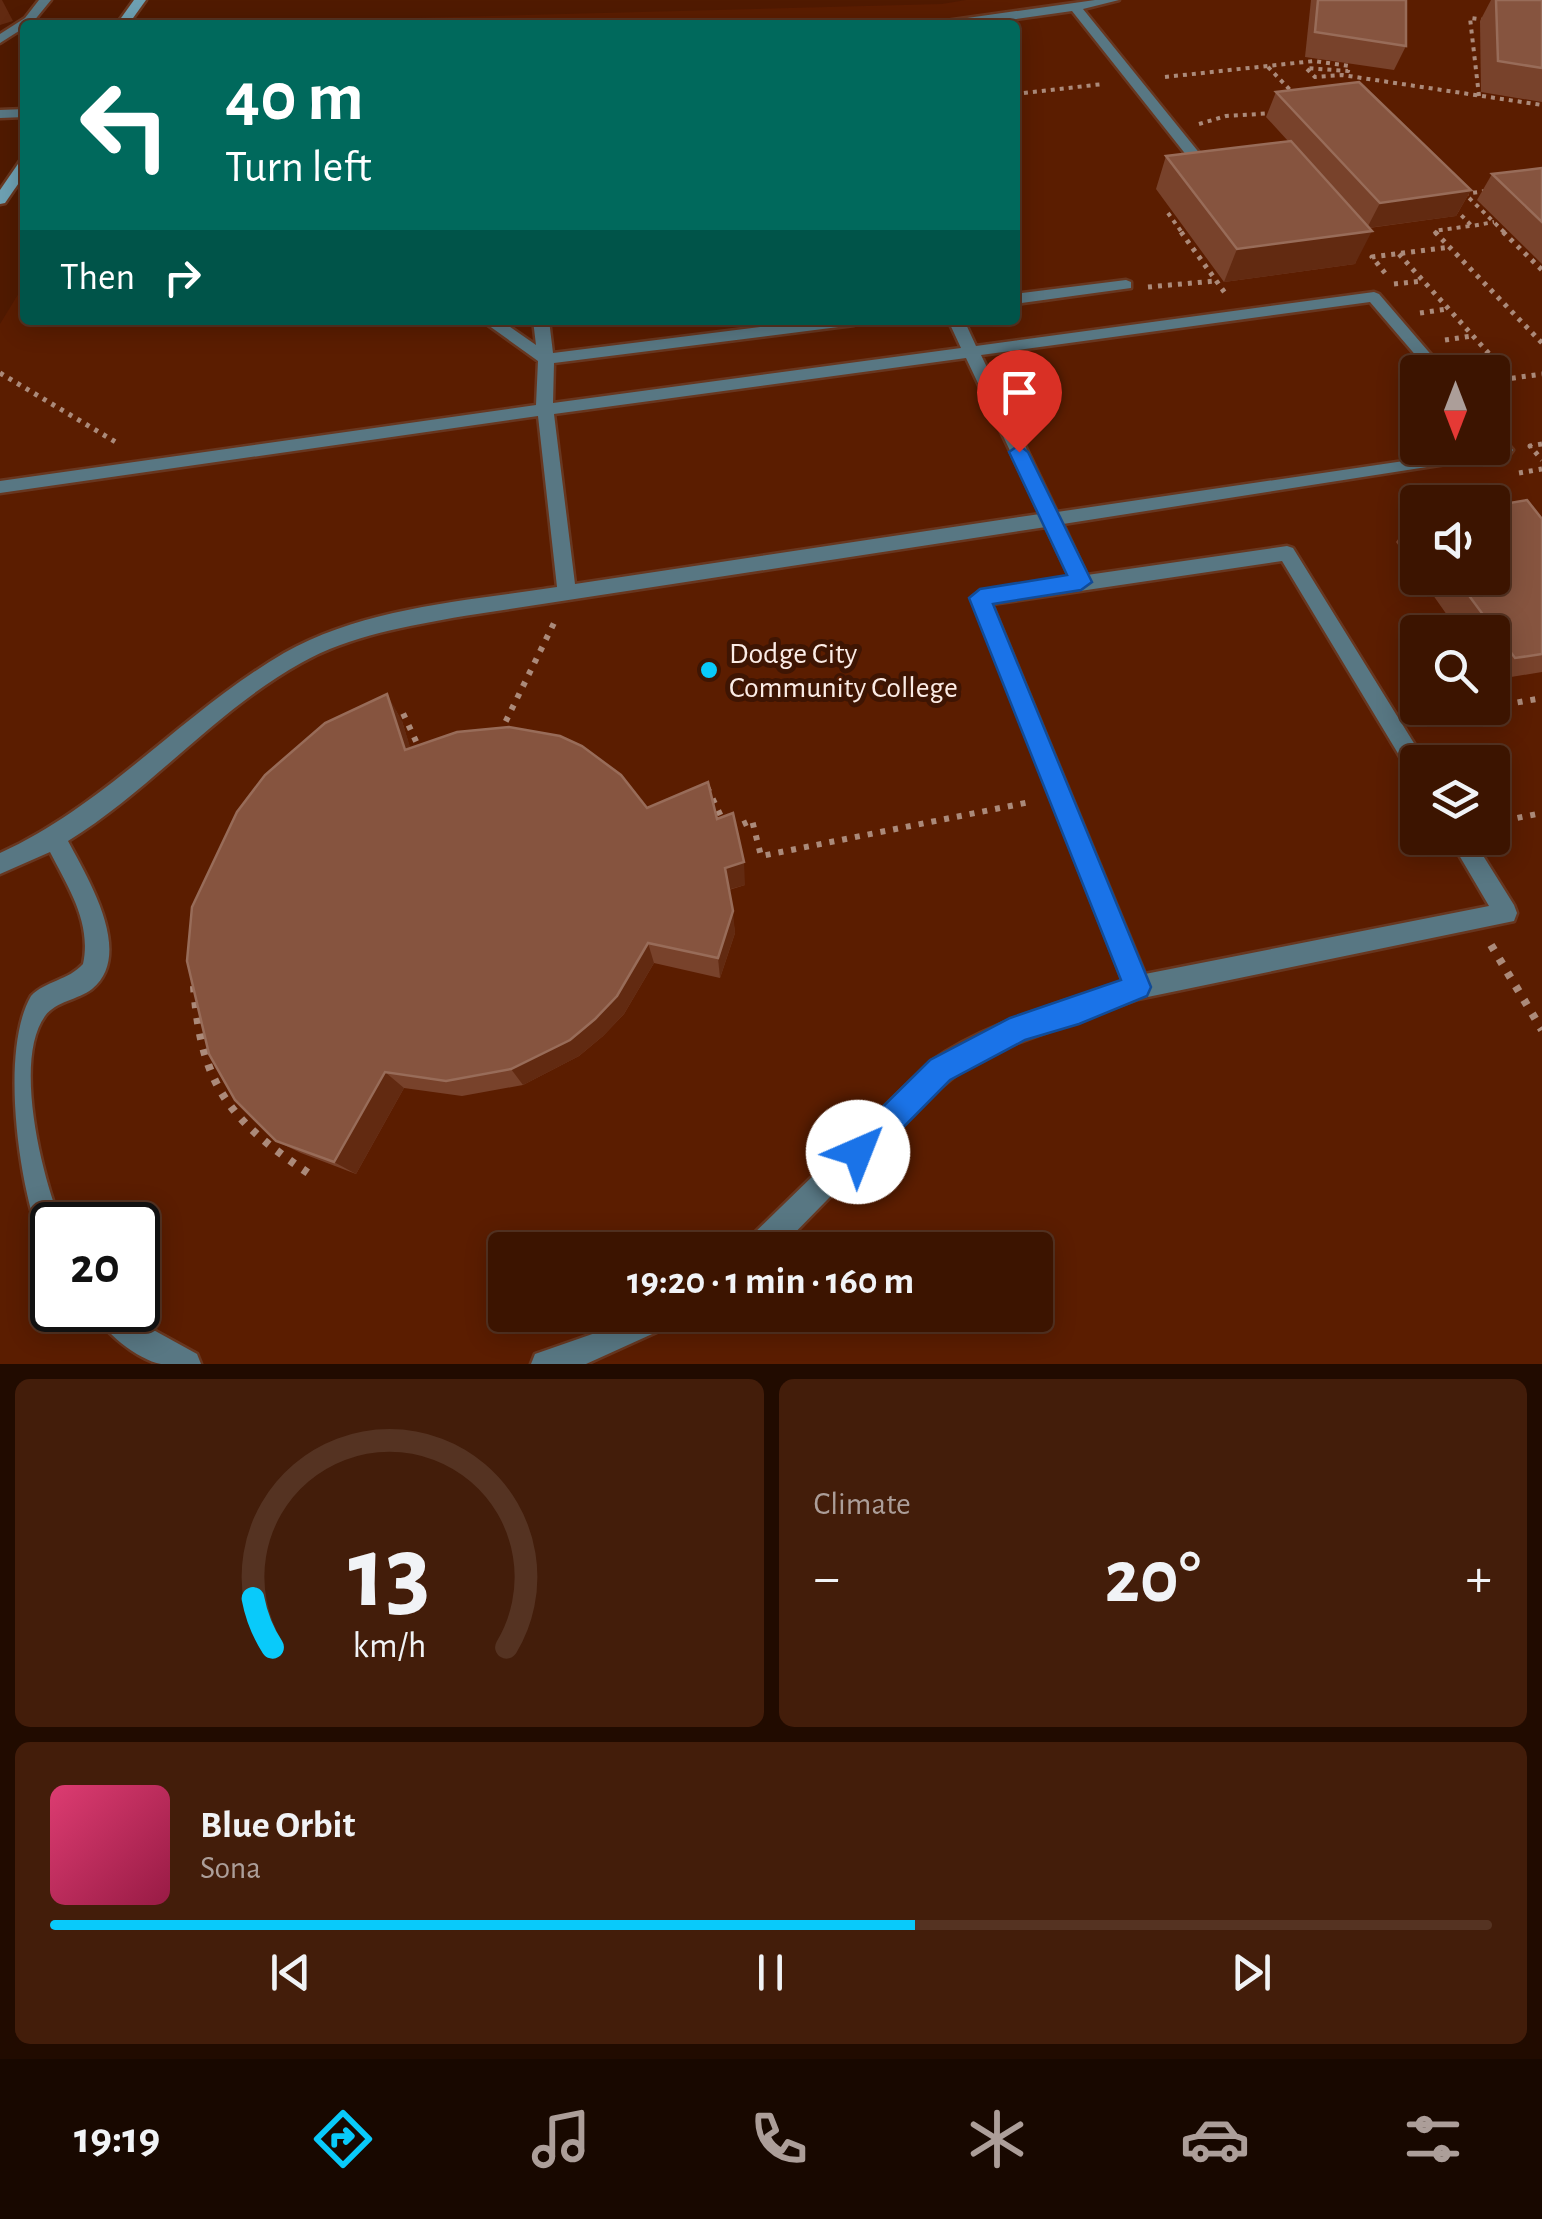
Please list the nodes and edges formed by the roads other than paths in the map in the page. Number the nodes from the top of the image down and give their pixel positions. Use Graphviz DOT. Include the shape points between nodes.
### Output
graph roads {
  1 [pos="45,0"];
  2 [pos="1113,0"];
  3 [pos="1075,8"];
  4 [pos="26,20"];
  5 [pos="984,20"];
  6 [pos="1196,158"];
  7 [pos="20,171"];
  8 [pos="0,200"];
  9 [pos="1126,284"];
  10 [pos="1020,298"];
  11 [pos="497,325"];
  12 [pos="542,325"];
  13 [pos="815,325"];
  14 [pos="958,325"];
  15 [pos="971,351"];
  16 [pos="1423,355"];
  17 [pos="546,359"];
  18 [pos="545,409"];
  19 [pos="1405,465"];
  20 [pos="0,487"];
  21 [pos="1050,519"];
  22 [pos="1081,582"];
  23 [pos="568,592"];
  24 [pos="1404,745"];
  25 [pos="54,836"];
  26 [pos="1470,855"];
  27 [pos="0,864"];
  28 [pos="1138,987"];
  29 [pos="40,1202"];
  30 [pos="779,1232"];
  31 [pos="129,1332"];
  32 [pos="628,1332"];
  33 [pos="187,1364"];
  34 [pos="545,1364"];
  1 -- 4 [label="lane"];
  2 -- 3 [label="lane"];
  3 -- 5 [label="lane"];
  3 -- 6 [label="lane"];
  7 -- 8 [label="main road"];
  9 -- 10 [label="lane"];
  11 -- 17 [label="lane"];
  12 -- 17 [label="lane"];
  13 -- 17 [label="lane"];
  14 -- 15 [label="lane"];
  15 -- 16 [label="lane" via="1374,297"];
  15 -- 18 [label="lane"];
  15 -- 21 [label="lane"];
  17 -- 18 [label="lane"];
  18 -- 20 [label="lane"];
  18 -- 23 [label="lane"];
  19 -- 21 [label="lane"];
  21 -- 22 [label="lane"];
  21 -- 23 [label="lane"];
  22 -- 24 [label="lane" via="1287,553"];
  22 -- 28 [label="lane" via="980,598"];
  23 -- 25 [label="lane" via="360,632 295,657"];
  25 -- 27 [label="lane"];
  25 -- 29 [label="lane" via="98,931 95,966 76,987 38,1004 19,1039 19,1116"];
  26 -- 28 [label="lane" via="1506,913"];
  28 -- 30 [label="lane" via="1020,1028 940,1070"];
  31 -- 33 [label="lane"];
  32 -- 34 [label="lane"];
}
